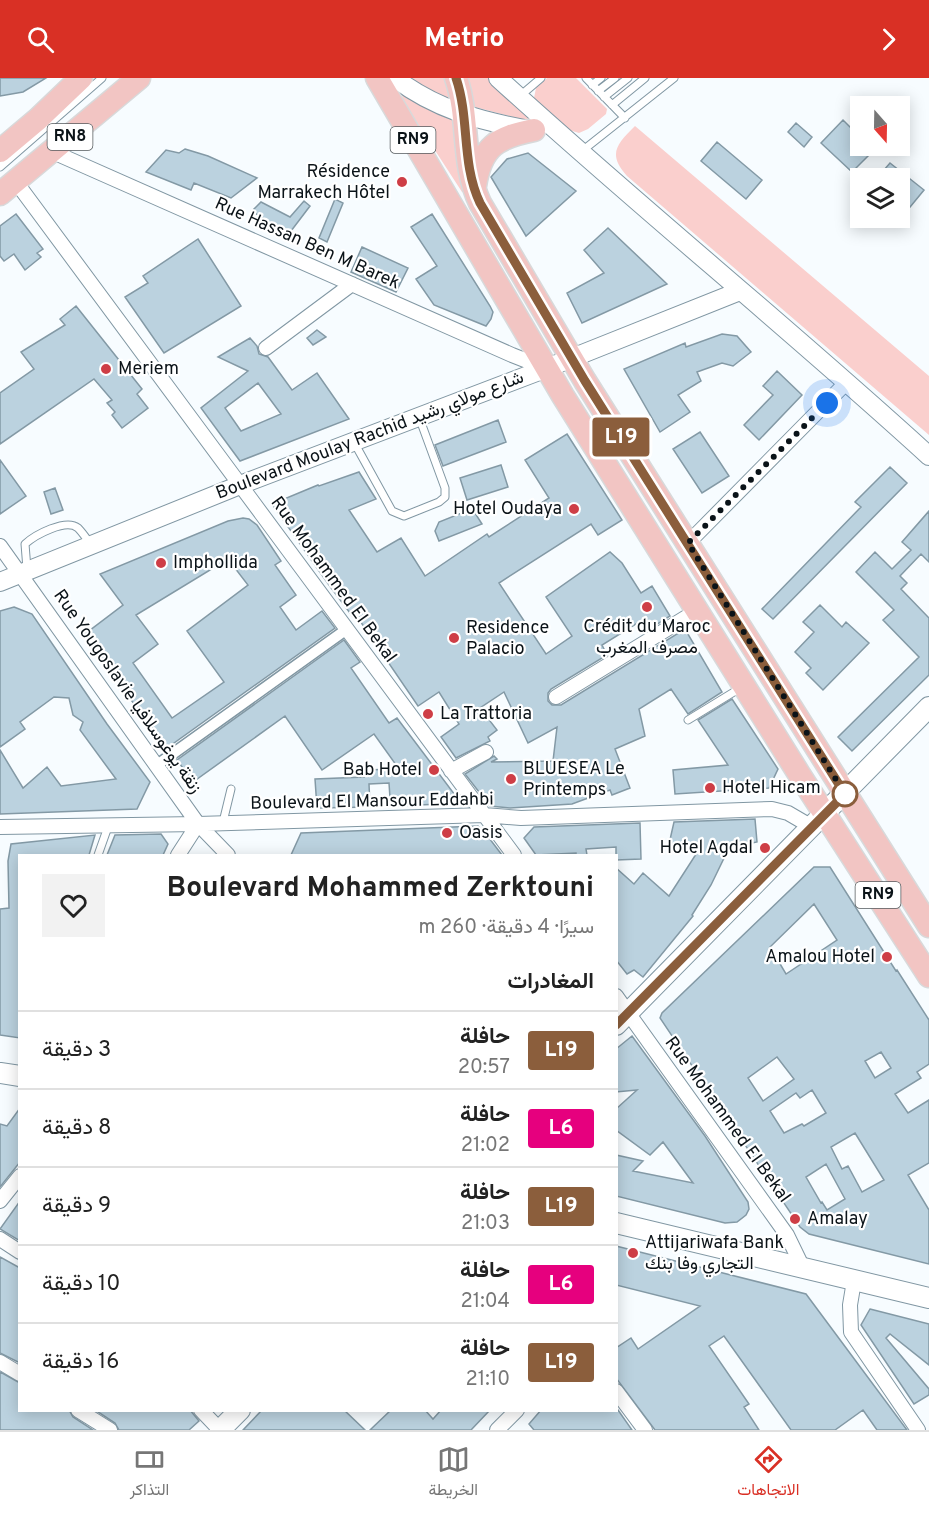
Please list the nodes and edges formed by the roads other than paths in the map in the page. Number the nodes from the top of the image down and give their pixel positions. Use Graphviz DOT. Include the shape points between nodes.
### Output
graph roads {
  1 [pos="81,78"];
  2 [pos="102,78"];
  3 [pos="139,78"];
  4 [pos="377,78"];
  5 [pos="395,78"];
  6 [pos="456,78"];
  7 [pos="498,78"];
  8 [pos="540,78"];
  9 [pos="587,78"];
  10 [pos="601,78"];
  11 [pos="615,78"];
  12 [pos="628,78"];
  13 [pos="645,78"];
  14 [pos="674,78"];
  15 [pos="592,85"];
  16 [pos="601,94"];
  17 [pos="519,97"];
  18 [pos="612,105"];
  19 [pos="464,115"];
  20 [pos="625,118"];
  21 [pos="545,130"];
  22 [pos="5,141"];
  23 [pos="53,152"];
  24 [pos="582,152"];
  25 [pos="5,181"];
  26 [pos="474,190"];
  27 [pos="352,284"];
  28 [pos="740,291"];
  29 [pos="266,348"];
  30 [pos="571,358"];
  31 [pos="547,368"];
  32 [pos="847,382"];
  33 [pos="418,417"];
  34 [pos="354,441"];
  35 [pos="929,456"];
  36 [pos="240,485"];
  37 [pos="688,543"];
  38 [pos="92,545"];
  39 [pos="0,546"];
  40 [pos="24,572"];
  41 [pos="0,582"];
  42 [pos="698,609"];
  43 [pos="347,629"];
  44 [pos="745,686"];
  45 [pos="556,697"];
  46 [pos="929,707"];
  47 [pos="688,720"];
  48 [pos="486,752"];
  49 [pos="157,765"];
  50 [pos="451,771"];
  51 [pos="231,789"];
  52 [pos="845,794"];
  53 [pos="484,815"];
  54 [pos="819,820"];
  55 [pos="223,822"];
  56 [pos="109,824"];
  57 [pos="198,824"];
  58 [pos="0,826"];
  59 [pos="98,854"];
  60 [pos="179,854"];
  61 [pos="227,854"];
  62 [pos="513,854"];
  63 [pos="929,926"];
  64 [pos="929,976"];
  65 [pos="618,1003"];
  66 [pos="622,1018"];
  67 [pos="0,1073"];
  68 [pos="18,1076"];
  69 [pos="18,1178"];
  70 [pos="0,1201"];
  71 [pos="618,1223"];
  72 [pos="0,1239"];
  73 [pos="18,1251"];
  74 [pos="803,1268"];
  75 [pos="854,1281"];
  76 [pos="929,1298"];
  77 [pos="0,1362"];
  78 [pos="18,1373"];
  79 [pos="618,1395"];
  80 [pos="81,1412"];
  81 [pos="203,1412"];
  82 [pos="238,1412"];
  83 [pos="515,1412"];
  84 [pos="110,1430"];
  85 [pos="220,1430"];
  86 [pos="497,1430"];
  87 [pos="645,1430"];
  88 [pos="918,1430"];
  1 -- 22 [label="main road, RN8"];
  2 -- 25 [label="lane"];
  3 -- 23 [label="main road, RN8"];
  4 -- 31 [label="main road, RN9"];
  5 -- 19 [label="street" via="428,100"];
  6 -- 19 [label="main road, RN9"];
  7 -- 17 [label="street"];
  8 -- 17 [label="lane"];
  9 -- 15 [label="lane"];
  10 -- 15 [label="lane"];
  11 -- 16 [label="lane"];
  12 -- 16 [label="lane"];
  13 -- 18 [label="lane"];
  14 -- 20 [label="lane"];
  15 -- 16 [label="lane"];
  16 -- 18 [label="lane"];
  17 -- 21 [label="street"];
  18 -- 20 [label="lane"];
  19 -- 21 [label="street"];
  19 -- 26 [label="main road, RN9" via="468,168"];
  20 -- 24 [label="lane"];
  21 -- 24 [label="street"];
  21 -- 26 [label="main road" via="507,137 491,147 480,164"];
  23 -- 25 [label="main road, RN8"];
  23 -- 27 [label="street, Rue Hassan Ben M Barek"];
  24 -- 28 [label="street"];
  25 -- 36 [label="street, Rue Mohammed El Bekal"];
  26 -- 30 [label="main road, RN9"];
  27 -- 29 [label="street"];
  27 -- 31 [label="street, Rue Hassan Ben M Barek"];
  28 -- 30 [label="street, Boulevard Moulay Rachid شارع مولاي رشيد"];
  28 -- 32 [label="street"];
  30 -- 31 [label="street, Boulevard Moulay Rachid شارع مولاي رشيد"];
  30 -- 37 [label="main road, RN9"];
  31 -- 33 [label="street, Boulevard Moulay Rachid شارع مولاي رشيد"];
  31 -- 42 [label="main road, RN9"];
  32 -- 35 [label="street"];
  32 -- 37 [label="street"];
  33 -- 34 [label="street, Boulevard Moulay Rachid شارع مولاي رشيد"];
  33 -- 34 [label="lane" via="445,497 404,516 392,511"];
  34 -- 36 [label="street, Boulevard Moulay Rachid شارع مولاي رشيد"];
  36 -- 38 [label="street, Boulevard Moulay Rachid شارع مولاي رشيد"];
  36 -- 43 [label="street, Rue Mohammed El Bekal"];
  37 -- 52 [label="main road, RN9"];
  38 -- 40 [label="street, Boulevard Moulay Rachid شارع مولاي رشيد"];
  38 -- 40 [label="lane" via="76,526 67,524 34,536 25,544"];
  39 -- 40 [label="street, Rue Yougoslavie زنقة يوغوسلافيا"];
  40 -- 41 [label="street, Boulevard Moulay Rachid شارع مولاي رشيد"];
  40 -- 49 [label="street, Rue Yougoslavie زنقة يوغوسلافيا"];
  42 -- 44 [label="main road, RN9"];
  42 -- 45 [label="street"];
  43 -- 49 [label="street"];
  43 -- 50 [label="street, Rue Mohammed El Bekal"];
  44 -- 47 [label="lane"];
  44 -- 54 [label="main road, RN9"];
  46 -- 52 [label="main road"];
  48 -- 50 [label="street"];
  49 -- 57 [label="street, Rue Yougoslavie زنقة يوغوسلافيا"];
  50 -- 53 [label="street, Rue Mohammed El Bekal"];
  51 -- 55 [label="lane"];
  52 -- 54 [label="main road"];
  52 -- 63 [label="main road, RN9"];
  53 -- 54 [label="street, Boulevard El Mansour Eddahbi" via="521,818 772,809"];
  53 -- 55 [label="street, Boulevard El Mansour Eddahbi"];
  53 -- 62 [label="street, Rue Mohammed El Bekal"];
  54 -- 64 [label="main road, RN9"];
  54 -- 66 [label="main road"];
  55 -- 57 [label="street, Boulevard El Mansour Eddahbi"];
  56 -- 57 [label="street, Boulevard El Mansour Eddahbi"];
  56 -- 58 [label="street, Boulevard El Mansour Eddahbi"];
  56 -- 59 [label="lane"];
  57 -- 60 [label="street"];
  57 -- 61 [label="street, Rue Yougoslavie زنقة يوغوسلافيا"];
  65 -- 66 [label="street, Rue Mohammed El Bekal"];
  66 -- 74 [label="street, Rue Mohammed El Bekal" via="787,1235"];
  67 -- 68 [label="main road"];
  69 -- 70 [label="street"];
  71 -- 74 [label="main road"];
  72 -- 73 [label="street"];
  74 -- 75 [label="main road"];
  75 -- 76 [label="main road"];
  75 -- 88 [label="street" via="851,1332"];
  77 -- 78 [label="street"];
  79 -- 87 [label="street"];
  80 -- 84 [label="street"];
  81 -- 85 [label="street"];
  82 -- 85 [label="main road"];
  83 -- 86 [label="street"];
}
